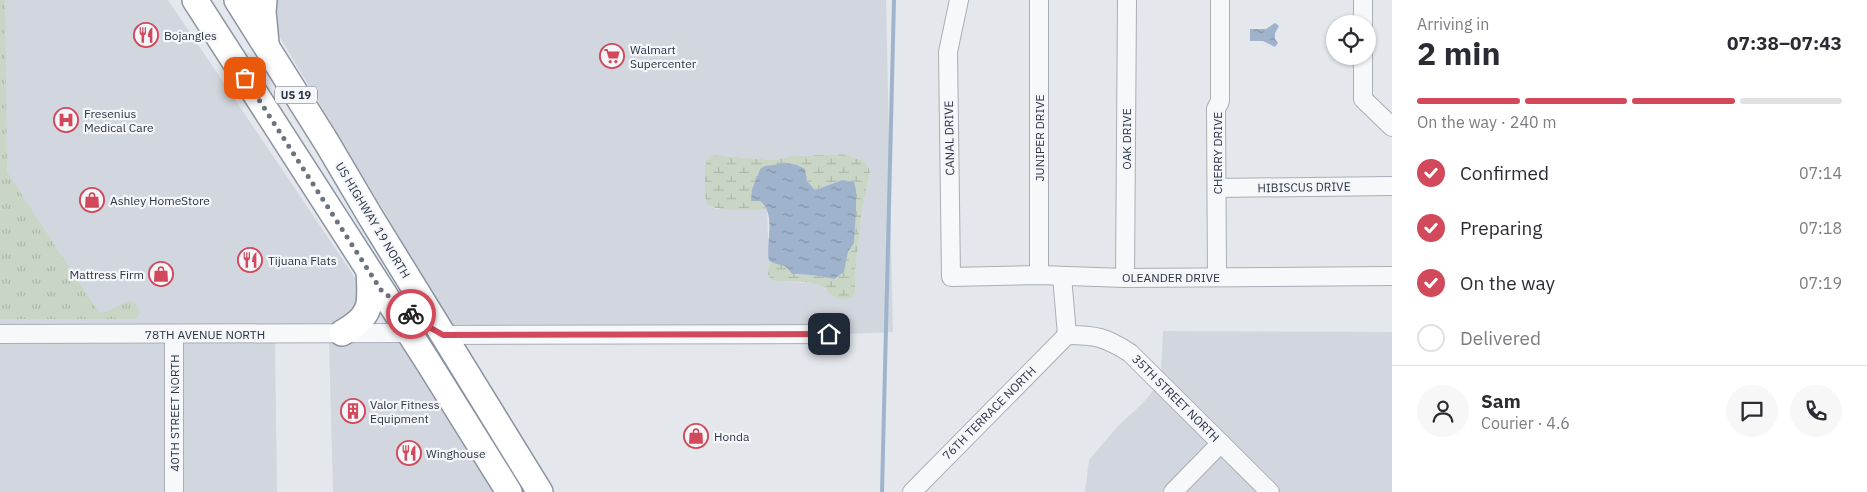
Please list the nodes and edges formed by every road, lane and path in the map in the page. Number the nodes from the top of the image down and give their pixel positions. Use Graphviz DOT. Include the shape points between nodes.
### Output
graph roads {
  1 [pos="195,0"];
  2 [pos="237,0"];
  3 [pos="264,0"];
  4 [pos="959,0"];
  5 [pos="1039,0"];
  6 [pos="1127,0"];
  7 [pos="1220,0"];
  8 [pos="1363,0"];
  9 [pos="1363,15"];
  10 [pos="266,48"];
  11 [pos="1363,65"];
  12 [pos="1392,127"];
  13 [pos="1392,186"];
  14 [pos="1217,188"];
  15 [pos="1039,275"];
  16 [pos="1062,276"];
  17 [pos="1392,276"];
  18 [pos="951,278"];
  19 [pos="1125,278"];
  20 [pos="1217,278"];
  21 [pos="375,281"];
  22 [pos="342,333"];
  23 [pos="409,333"];
  24 [pos="0,334"];
  25 [pos="174,334"];
  26 [pos="829,334"];
  27 [pos="443,335"];
  28 [pos="1067,335"];
  29 [pos="1221,442"];
  30 [pos="523,465"];
  31 [pos="174,492"];
  32 [pos="509,492"];
  33 [pos="540,492"];
  34 [pos="912,492"];
  35 [pos="1173,492"];
  36 [pos="1270,492"];
  1 -- 21 [label="highway, US 19"];
  2 -- 10 [label="highway, US HIGHWAY 19 NORTH / US 19"];
  3 -- 10 [label="highway"];
  4 -- 18 [label="street, CANAL DRIVE" via="948,52"];
  5 -- 15 [label="street, JUNIPER DRIVE"];
  6 -- 19 [label="street, OAK DRIVE"];
  7 -- 14 [label="street, CHERRY DRIVE"];
  8 -- 9 [label="street"];
  10 -- 27 [label="highway, US HIGHWAY 19 NORTH / US 19"];
  11 -- 12 [label="street" via="1363,99"];
  13 -- 14 [label="street, HIBISCUS DRIVE"];
  14 -- 20 [label="street, CHERRY DRIVE"];
  15 -- 16 [label="street, OLEANDER DRIVE"];
  15 -- 18 [label="street, OLEANDER DRIVE"];
  16 -- 19 [label="street, OLEANDER DRIVE"];
  16 -- 28 [label="street"];
  17 -- 20 [label="street, OLEANDER DRIVE"];
  19 -- 20 [label="street, OLEANDER DRIVE"];
  21 -- 22 [label="highway" via="365,315 359,324"];
  21 -- 23 [label="highway, US 19"];
  21 -- 27 [label="highway" via="424,324"];
  22 -- 23 [label="street, 78TH AVENUE NORTH"];
  22 -- 25 [label="street, 78TH AVENUE NORTH"];
  23 -- 30 [label="highway" via="433,344 506,454"];
  23 -- 32 [label="highway, US 19"];
  24 -- 25 [label="street, 78TH AVENUE NORTH"];
  25 -- 31 [label="street, 40TH STREET NORTH"];
  26 -- 27 [label="street"];
  27 -- 30 [label="highway, US HIGHWAY 19 NORTH / US 19"];
  28 -- 29 [label="street, 35TH STREET NORTH" via="1094,335 1112,341 1130,353"];
  28 -- 34 [label="street, 76TH TERRACE NORTH"];
  29 -- 35 [label="street"];
  29 -- 36 [label="street, 35TH STREET NORTH"];
  30 -- 33 [label="highway, US HIGHWAY 19 NORTH / US 19"];
}
